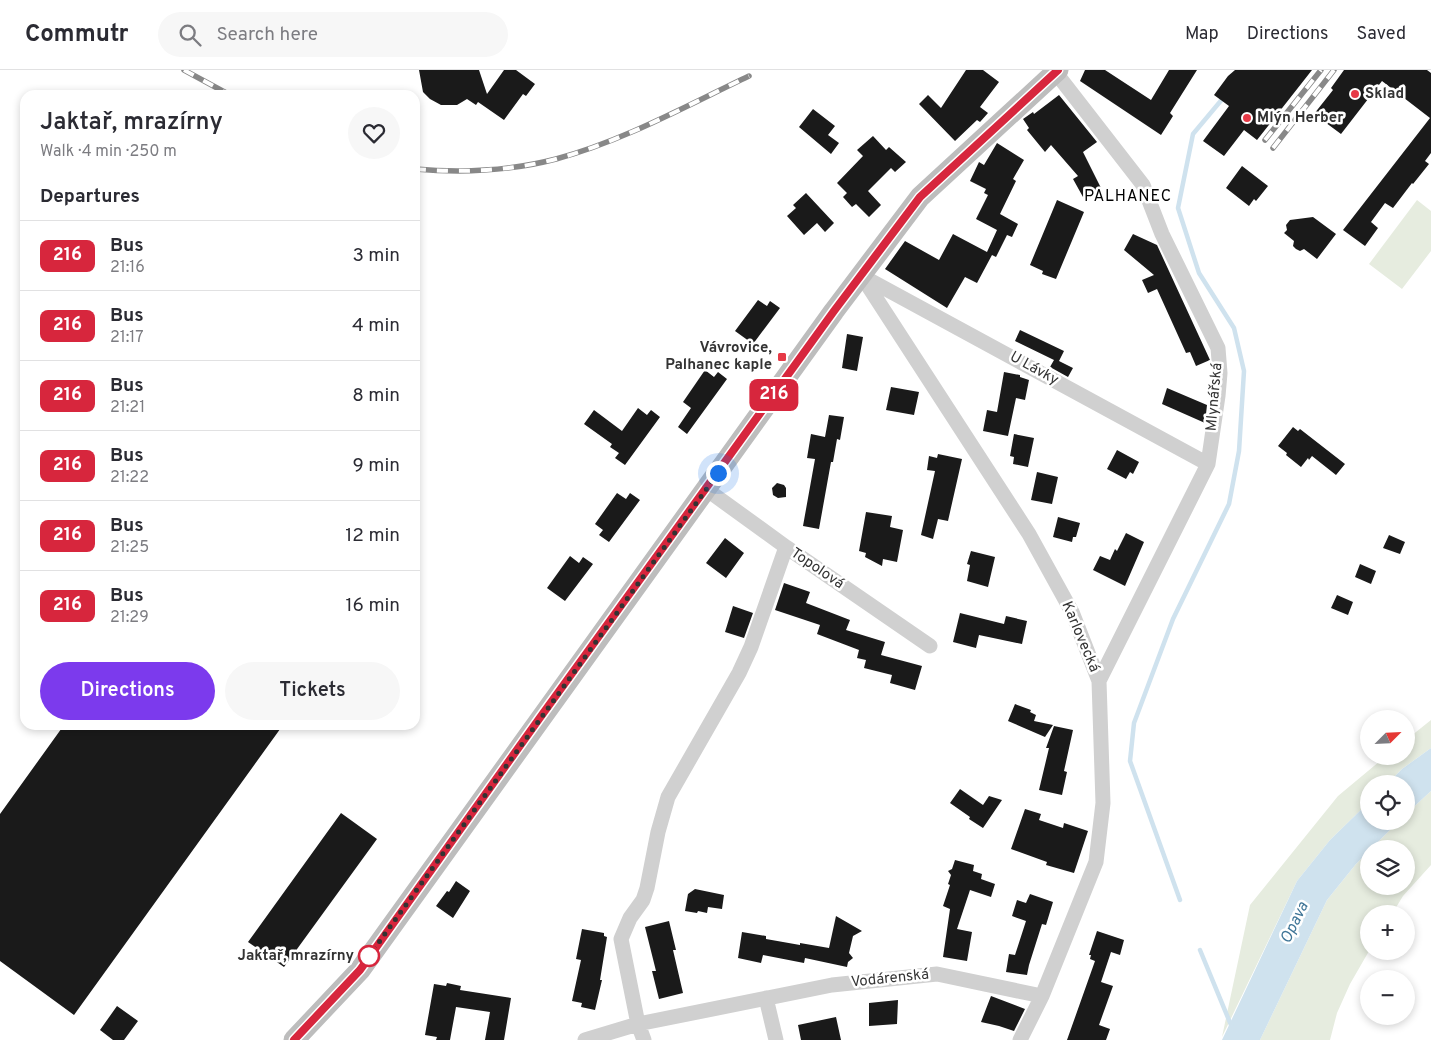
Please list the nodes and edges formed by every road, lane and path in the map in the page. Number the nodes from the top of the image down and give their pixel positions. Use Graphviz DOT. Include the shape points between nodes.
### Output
graph roads {
  1 [pos="1057,71"];
  2 [pos="861,275"];
  3 [pos="1208,464"];
  4 [pos="706,489"];
  5 [pos="786,547"];
  6 [pos="930,646"];
  7 [pos="1099,681"];
  8 [pos="1042,996"];
  9 [pos="766,998"];
  10 [pos="638,1024"];
  11 [pos="294,1040"];
  12 [pos="585,1040"];
  13 [pos="644,1040"];
  14 [pos="776,1040"];
  15 [pos="1020,1040"];
  1 -- 2 [label="street" via="920,197"];
  1 -- 3 [label="street, Mlynářská" via="1143,185 1162,234 1218,348 1220,373"];
  2 -- 3 [label="street, U Lávky"];
  2 -- 4 [label="street"];
  2 -- 7 [label="street, Karlovecká" via="1029,534 1072,612"];
  3 -- 7 [label="street, Mlynářská"];
  4 -- 5 [label="street, Topolová"];
  4 -- 11 [label="street" via="360,970"];
  5 -- 6 [label="street, Topolová"];
  5 -- 10 [label="street" via="751,647 668,797 647,888 621,938"];
  7 -- 8 [label="street, Karlovecká" via="1103,803 1096,862"];
  8 -- 9 [label="street, Vodárenská" via="937,974 832,985"];
  8 -- 15 [label="street, Karlovecká"];
  9 -- 10 [label="street, Vodárenská"];
  9 -- 14 [label="street"];
  10 -- 12 [label="street, Vodárenská"];
  10 -- 13 [label="street"];
}
